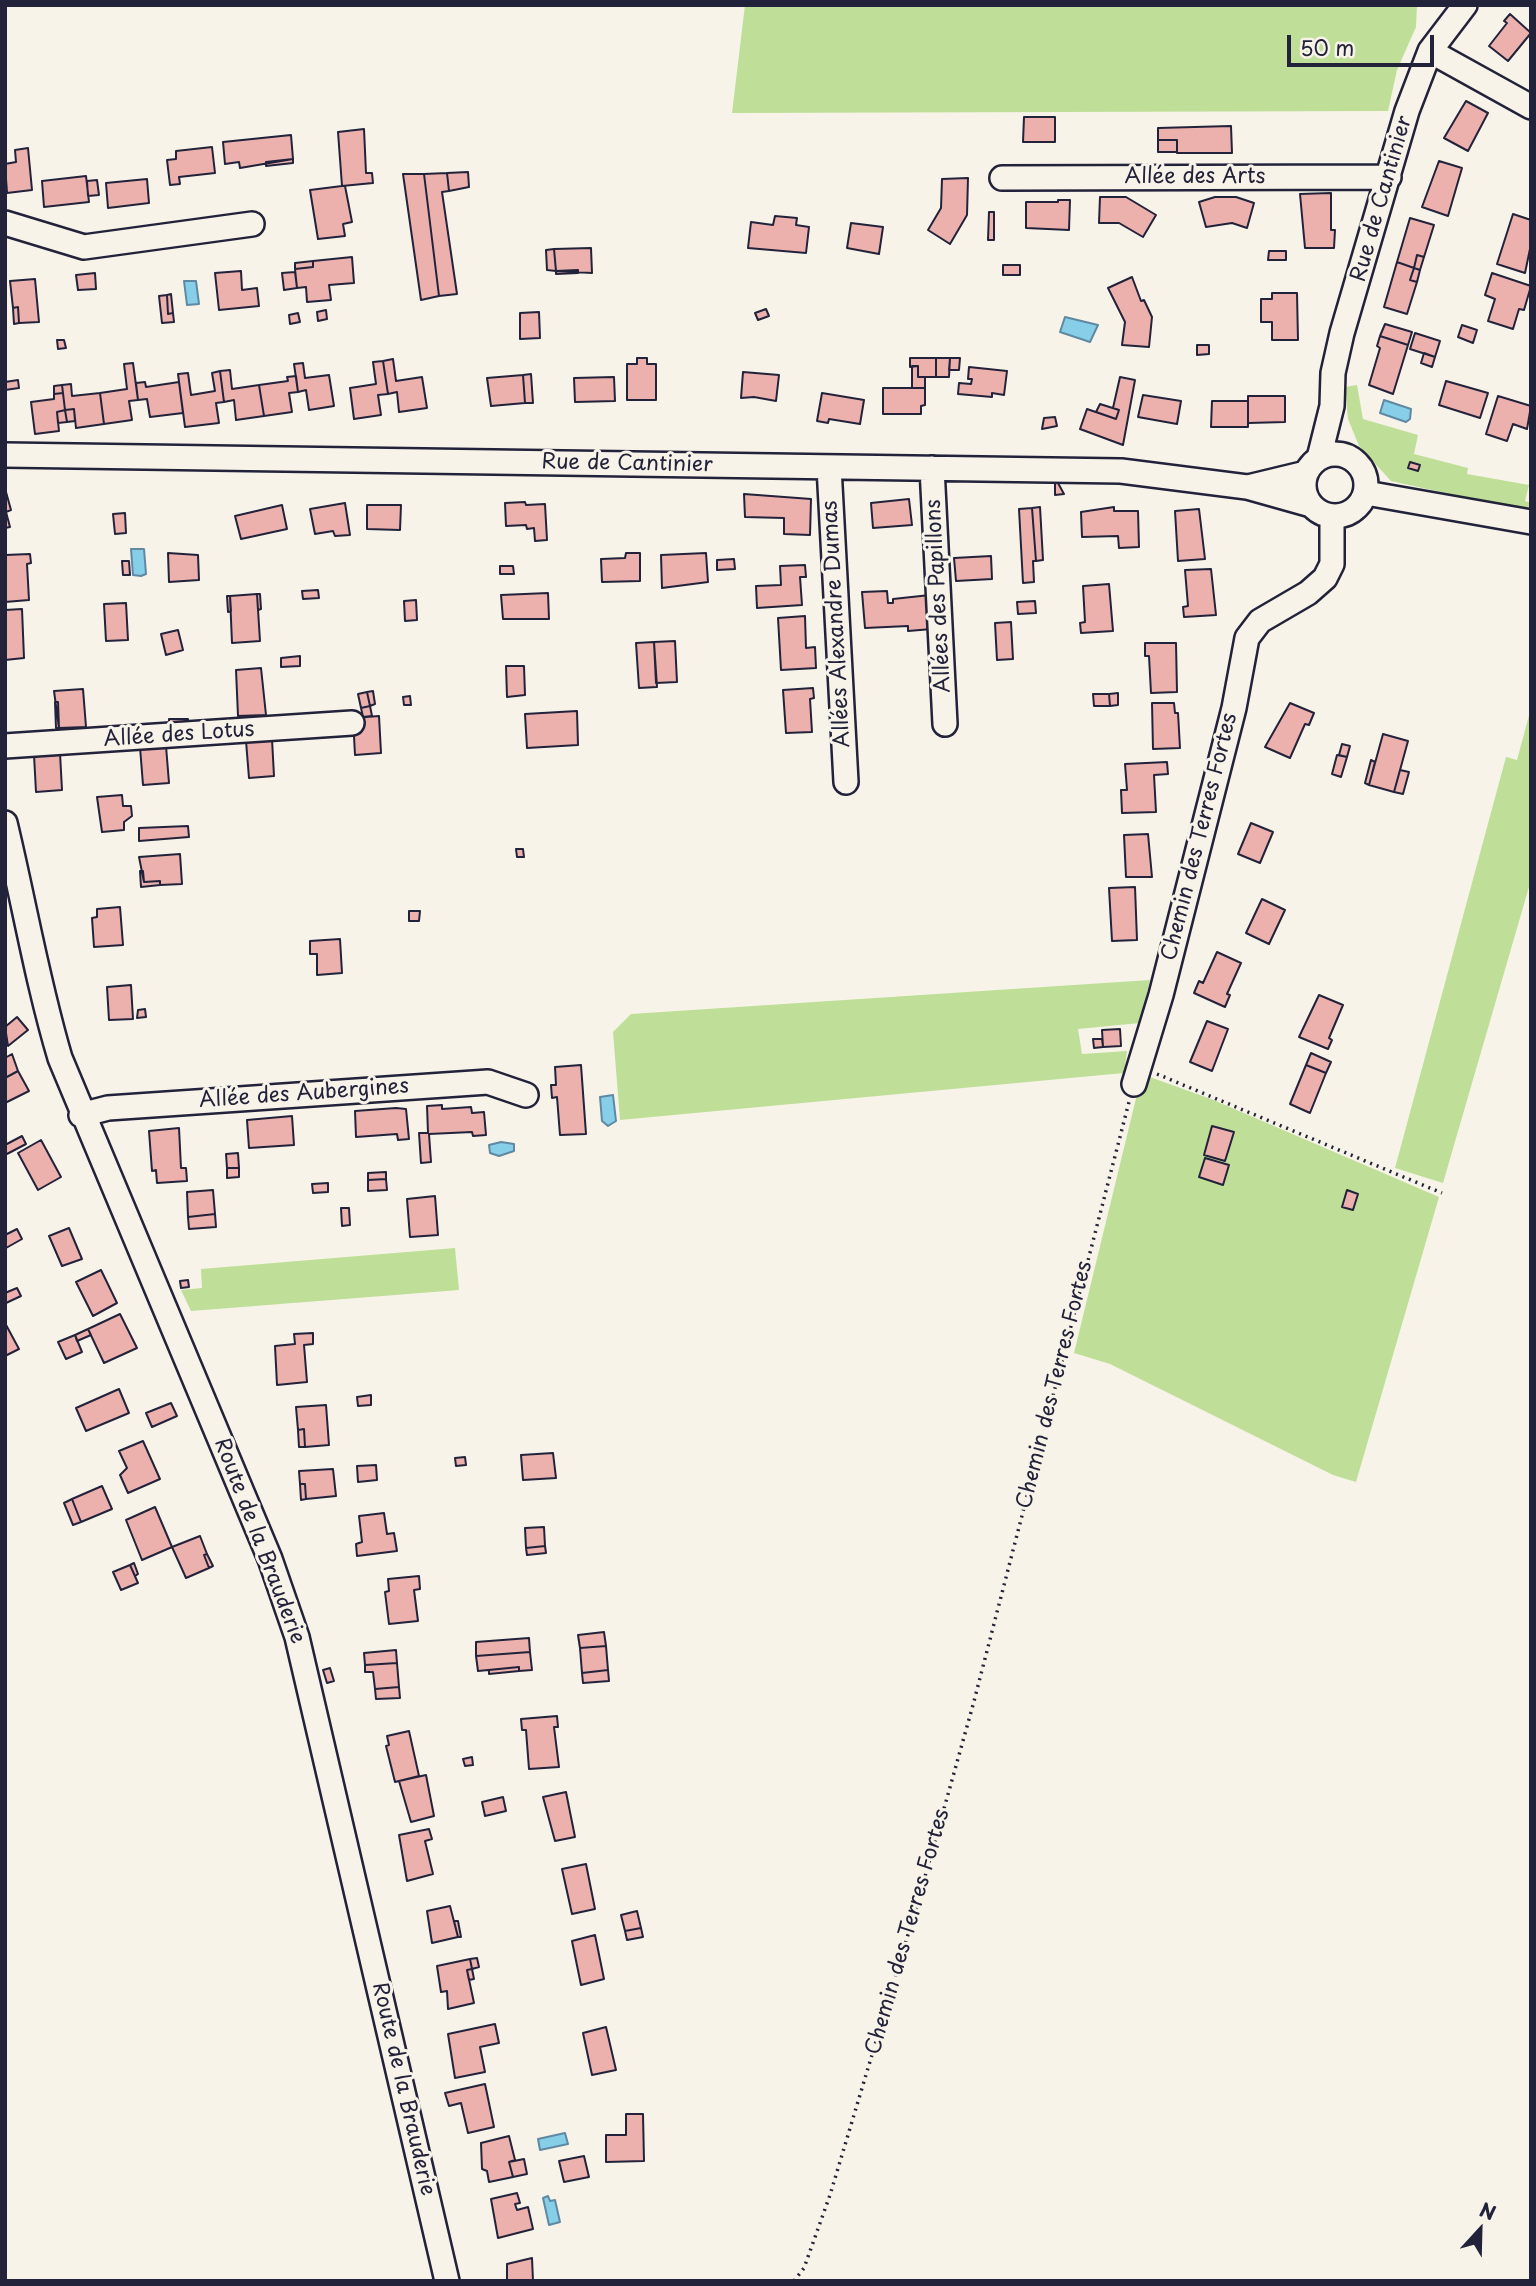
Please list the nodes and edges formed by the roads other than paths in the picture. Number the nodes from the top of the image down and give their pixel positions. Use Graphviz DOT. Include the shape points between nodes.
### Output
graph roads {
  1 [pos="1465,5"];
  2 [pos="1430,51"];
  3 [pos="1531,107"];
  4 [pos="1389,177"];
  5 [pos="1002,178"];
  6 [pos="5,223"];
  7 [pos="251,224"];
  8 [pos="1332,406"];
  9 [pos="5,455"];
  10 [pos="1347,456"];
  11 [pos="1312,466"];
  12 [pos="829,467"];
  13 [pos="932,468"];
  14 [pos="1247,487"];
  15 [pos="1366,493"];
  16 [pos="1311,505"];
  17 [pos="1332,517"];
  18 [pos="1531,523"];
  19 [pos="352,723"];
  20 [pos="945,724"];
  21 [pos="5,746"];
  22 [pos="846,782"];
  23 [pos="5,823"];
  24 [pos="24,900"];
  25 [pos="5,915"];
  26 [pos="1136,1075"];
  27 [pos="526,1095"];
  28 [pos="81,1115"];
  29 [pos="447,2281"];
  1 -- 2 [label="street, Rue de Cantinier"];
  2 -- 3 [label="street"];
  2 -- 4 [label="street, Rue de Cantinier"];
  4 -- 5 [label="street, Allée des Arts"];
  4 -- 8 [label="street, Rue de Cantinier" via="1342,333"];
  6 -- 7 [label="street" via="84,247"];
  8 -- 10 [label="street, Rue de Cantinier"];
  8 -- 11 [label="street, Rue de Cantinier"];
  9 -- 12 [label="street, Rue de Cantinier"];
  10 -- 11 [label="street" via="1338,454"];
  10 -- 15 [label="street" via="1363,471"];
  11 -- 14 [label="street, Rue de Cantinier"];
  11 -- 16 [label="street" via="1305,495"];
  12 -- 13 [label="street, Rue de Cantinier"];
  12 -- 22 [label="street, Allées Alexandre Dumas"];
  13 -- 14 [label="street, Rue de Cantinier" via="1121,471"];
  13 -- 20 [label="street, Allées des Papillons"];
  14 -- 16 [label="street, Rue de Cantinier"];
  15 -- 17 [label="street" via="1353,512"];
  15 -- 18 [label="street"];
  16 -- 17 [label="street"];
  17 -- 26 [label="street, Chemin des Terres Fortes" via="1332,564 1325,578 1261,621 1247,638 1158,1006"];
  19 -- 21 [label="street, Allée des Lotus"];
  23 -- 24 [label="street, Route de la Brauderie"];
  24 -- 25 [label="street"];
  24 -- 28 [label="street, Route de la Brauderie" via="40,991"];
  27 -- 28 [label="street, Allée des Aubergines" via="488,1082 108,1108"];
  28 -- 29 [label="street, Route de la Brauderie" via="270,1559 298,1637"];
}
